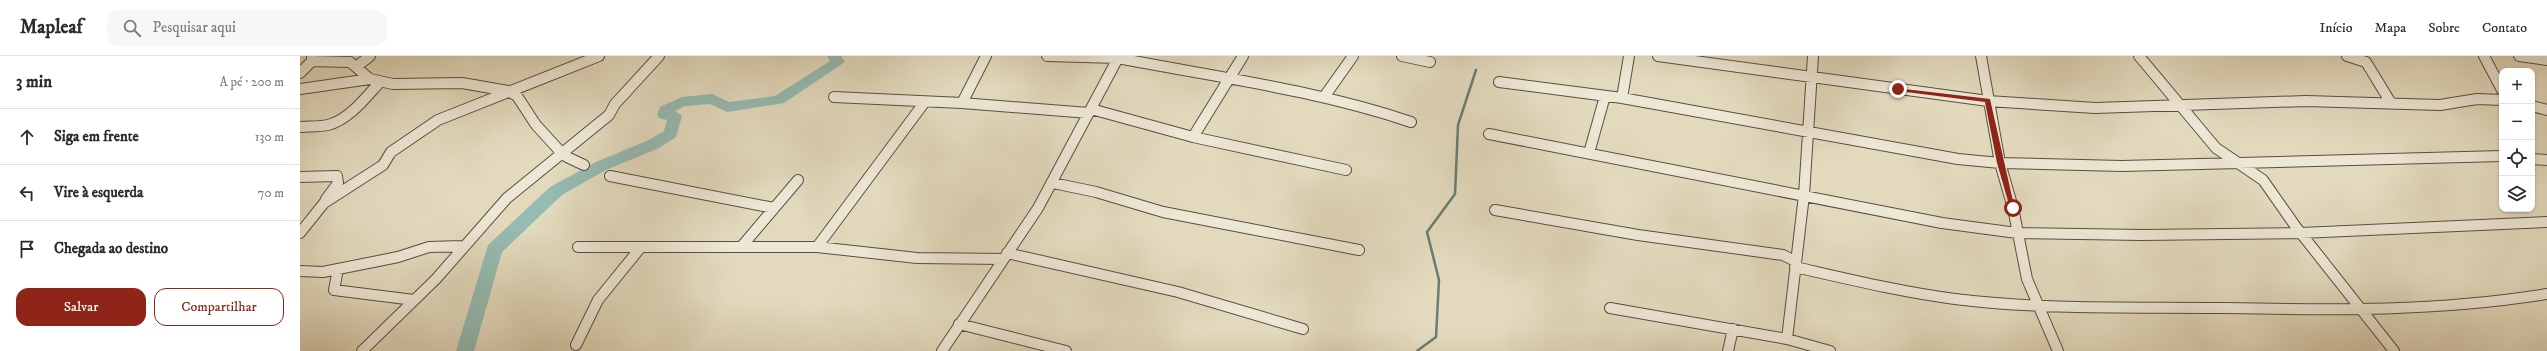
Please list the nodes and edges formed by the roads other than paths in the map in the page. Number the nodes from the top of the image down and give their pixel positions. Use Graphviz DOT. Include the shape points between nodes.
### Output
graph roads {
  1 [pos="370,56"];
  2 [pos="599,56"];
  3 [pos="659,56"];
  4 [pos="986,56"];
  5 [pos="1047,56"];
  6 [pos="1243,56"];
  7 [pos="1353,56"];
  8 [pos="1402,56"];
  9 [pos="1629,56"];
  10 [pos="1658,56"];
  11 [pos="1813,56"];
  12 [pos="1980,56"];
  13 [pos="2138,56"];
  14 [pos="2347,56"];
  15 [pos="2484,56"];
  16 [pos="2519,56"];
  17 [pos="312,58"];
  18 [pos="1118,58"];
  19 [pos="2547,60"];
  20 [pos="1430,62"];
  21 [pos="356,67"];
  22 [pos="300,73"];
  23 [pos="1813,76"];
  24 [pos="370,79"];
  25 [pos="1230,79"];
  26 [pos="380,82"];
  27 [pos="1499,82"];
  28 [pos="2499,84"];
  29 [pos="300,89"];
  30 [pos="508,91"];
  31 [pos="1605,96"];
  32 [pos="834,97"];
  33 [pos="1324,97"];
  34 [pos="1622,98"];
  35 [pos="1988,100"];
  36 [pos="2499,100"];
  37 [pos="924,103"];
  38 [pos="962,103"];
  39 [pos="2391,103"];
  40 [pos="2181,106"];
  41 [pos="2535,107"];
  42 [pos="2547,110"];
  43 [pos="1090,111"];
  44 [pos="1411,122"];
  45 [pos="300,127"];
  46 [pos="1489,134"];
  47 [pos="1807,134"];
  48 [pos="1193,137"];
  49 [pos="1589,153"];
  50 [pos="563,154"];
  51 [pos="2499,156"];
  52 [pos="2535,159"];
  53 [pos="2547,160"];
  54 [pos="2000,163"];
  55 [pos="2239,164"];
  56 [pos="584,165"];
  57 [pos="1346,170"];
  58 [pos="610,176"];
  59 [pos="300,177"];
  60 [pos="798,180"];
  61 [pos="1053,183"];
  62 [pos="1804,195"];
  63 [pos="324,203"];
  64 [pos="774,208"];
  65 [pos="1495,210"];
  66 [pos="2547,222"];
  67 [pos="300,233"];
  68 [pos="2017,233"];
  69 [pos="2301,233"];
  70 [pos="463,246"];
  71 [pos="742,246"];
  72 [pos="578,247"];
  73 [pos="641,247"];
  74 [pos="816,247"];
  75 [pos="1359,250"];
  76 [pos="1005,256"];
  77 [pos="1796,260"];
  78 [pos="338,270"];
  79 [pos="300,271"];
  80 [pos="2547,294"];
  81 [pos="414,300"];
  82 [pos="2037,305"];
  83 [pos="1610,308"];
  84 [pos="2364,311"];
  85 [pos="959,324"];
  86 [pos="1303,329"];
  87 [pos="1733,330"];
  88 [pos="1787,339"];
  89 [pos="576,345"];
  90 [pos="362,351"];
  91 [pos="942,351"];
  92 [pos="1066,351"];
  93 [pos="1728,351"];
  94 [pos="1830,351"];
  95 [pos="2058,351"];
  96 [pos="2394,351"];
  1 -- 21 [label="street"];
  2 -- 30 [label="street"];
  3 -- 50 [label="street" via="615,104 609,115"];
  4 -- 38 [label="street"];
  5 -- 18 [label="street"];
  6 -- 25 [label="street"];
  7 -- 33 [label="street"];
  8 -- 20 [label="street"];
  9 -- 34 [label="street"];
  10 -- 23 [label="street"];
  11 -- 23 [label="street"];
  12 -- 35 [label="street"];
  13 -- 40 [label="street"];
  14 -- 39 [label="street" via="2355,56 2366,62"];
  15 -- 28 [label="street"];
  16 -- 19 [label="street"];
  17 -- 21 [label="street" via="350,62"];
  17 -- 22 [label="street"];
  18 -- 25 [label="street"];
  18 -- 43 [label="street"];
  21 -- 24 [label="street"];
  23 -- 35 [label="street"];
  23 -- 47 [label="street"];
  24 -- 26 [label="street"];
  24 -- 29 [label="street"];
  25 -- 33 [label="street"];
  25 -- 48 [label="street"];
  26 -- 30 [label="street" via="462,82"];
  26 -- 45 [label="street" via="364,99 336,121 327,125"];
  27 -- 31 [label="street"];
  30 -- 50 [label="street" via="517,96 536,125"];
  30 -- 63 [label="street" via="438,120 391,152 383,165"];
  31 -- 34 [label="street"];
  31 -- 49 [label="street"];
  32 -- 37 [label="street"];
  33 -- 44 [label="street" via="1367,107"];
  34 -- 47 [label="street"];
  35 -- 40 [label="street" via="2094,108"];
  35 -- 54 [label="street"];
  36 -- 39 [label="street" via="2477,99 2440,105"];
  37 -- 38 [label="street"];
  37 -- 74 [label="street"];
  38 -- 43 [label="street"];
  39 -- 40 [label="street" via="2306,101"];
  40 -- 55 [label="street" via="2216,148"];
  41 -- 42 [label="street"];
  43 -- 48 [label="street"];
  43 -- 61 [label="street"];
  46 -- 49 [label="street"];
  47 -- 54 [label="street" via="1958,159"];
  47 -- 62 [label="street"];
  48 -- 57 [label="street"];
  49 -- 62 [label="street"];
  50 -- 56 [label="street"];
  50 -- 70 [label="street" via="507,198"];
  51 -- 55 [label="street"];
  52 -- 53 [label="street"];
  54 -- 55 [label="street" via="2122,166"];
  54 -- 68 [label="street"];
  55 -- 69 [label="street" via="2263,180"];
  58 -- 64 [label="street" via="645,186 737,198"];
  59 -- 63 [label="street" via="337,176 338,183"];
  60 -- 64 [label="street"];
  61 -- 75 [label="street" via="1096,192 1163,212"];
  61 -- 76 [label="street"];
  62 -- 68 [label="street" via="1942,223"];
  62 -- 77 [label="street"];
  63 -- 67 [label="street"];
  64 -- 71 [label="street"];
  65 -- 77 [label="street" via="1638,235 1783,255"];
  66 -- 69 [label="street"];
  68 -- 69 [label="street"];
  68 -- 82 [label="street" via="2027,279"];
  69 -- 84 [label="street"];
  70 -- 78 [label="street" via="428,248"];
  70 -- 81 [label="street" via="436,279"];
  71 -- 73 [label="street"];
  71 -- 74 [label="street"];
  72 -- 73 [label="street"];
  73 -- 89 [label="street" via="598,300"];
  74 -- 76 [label="street" via="917,258"];
  76 -- 85 [label="street"];
  76 -- 86 [label="street" via="1178,292"];
  77 -- 82 [label="street" via="1957,299"];
  77 -- 88 [label="street"];
  78 -- 79 [label="street"];
  78 -- 81 [label="street" via="334,290"];
  80 -- 84 [label="street" via="2485,304"];
  81 -- 90 [label="street"];
  82 -- 84 [label="street"];
  82 -- 95 [label="street"];
  83 -- 87 [label="street"];
  84 -- 96 [label="street"];
  85 -- 91 [label="street"];
  85 -- 92 [label="street"];
  87 -- 88 [label="street"];
  87 -- 93 [label="street"];
  88 -- 94 [label="street"];
}
